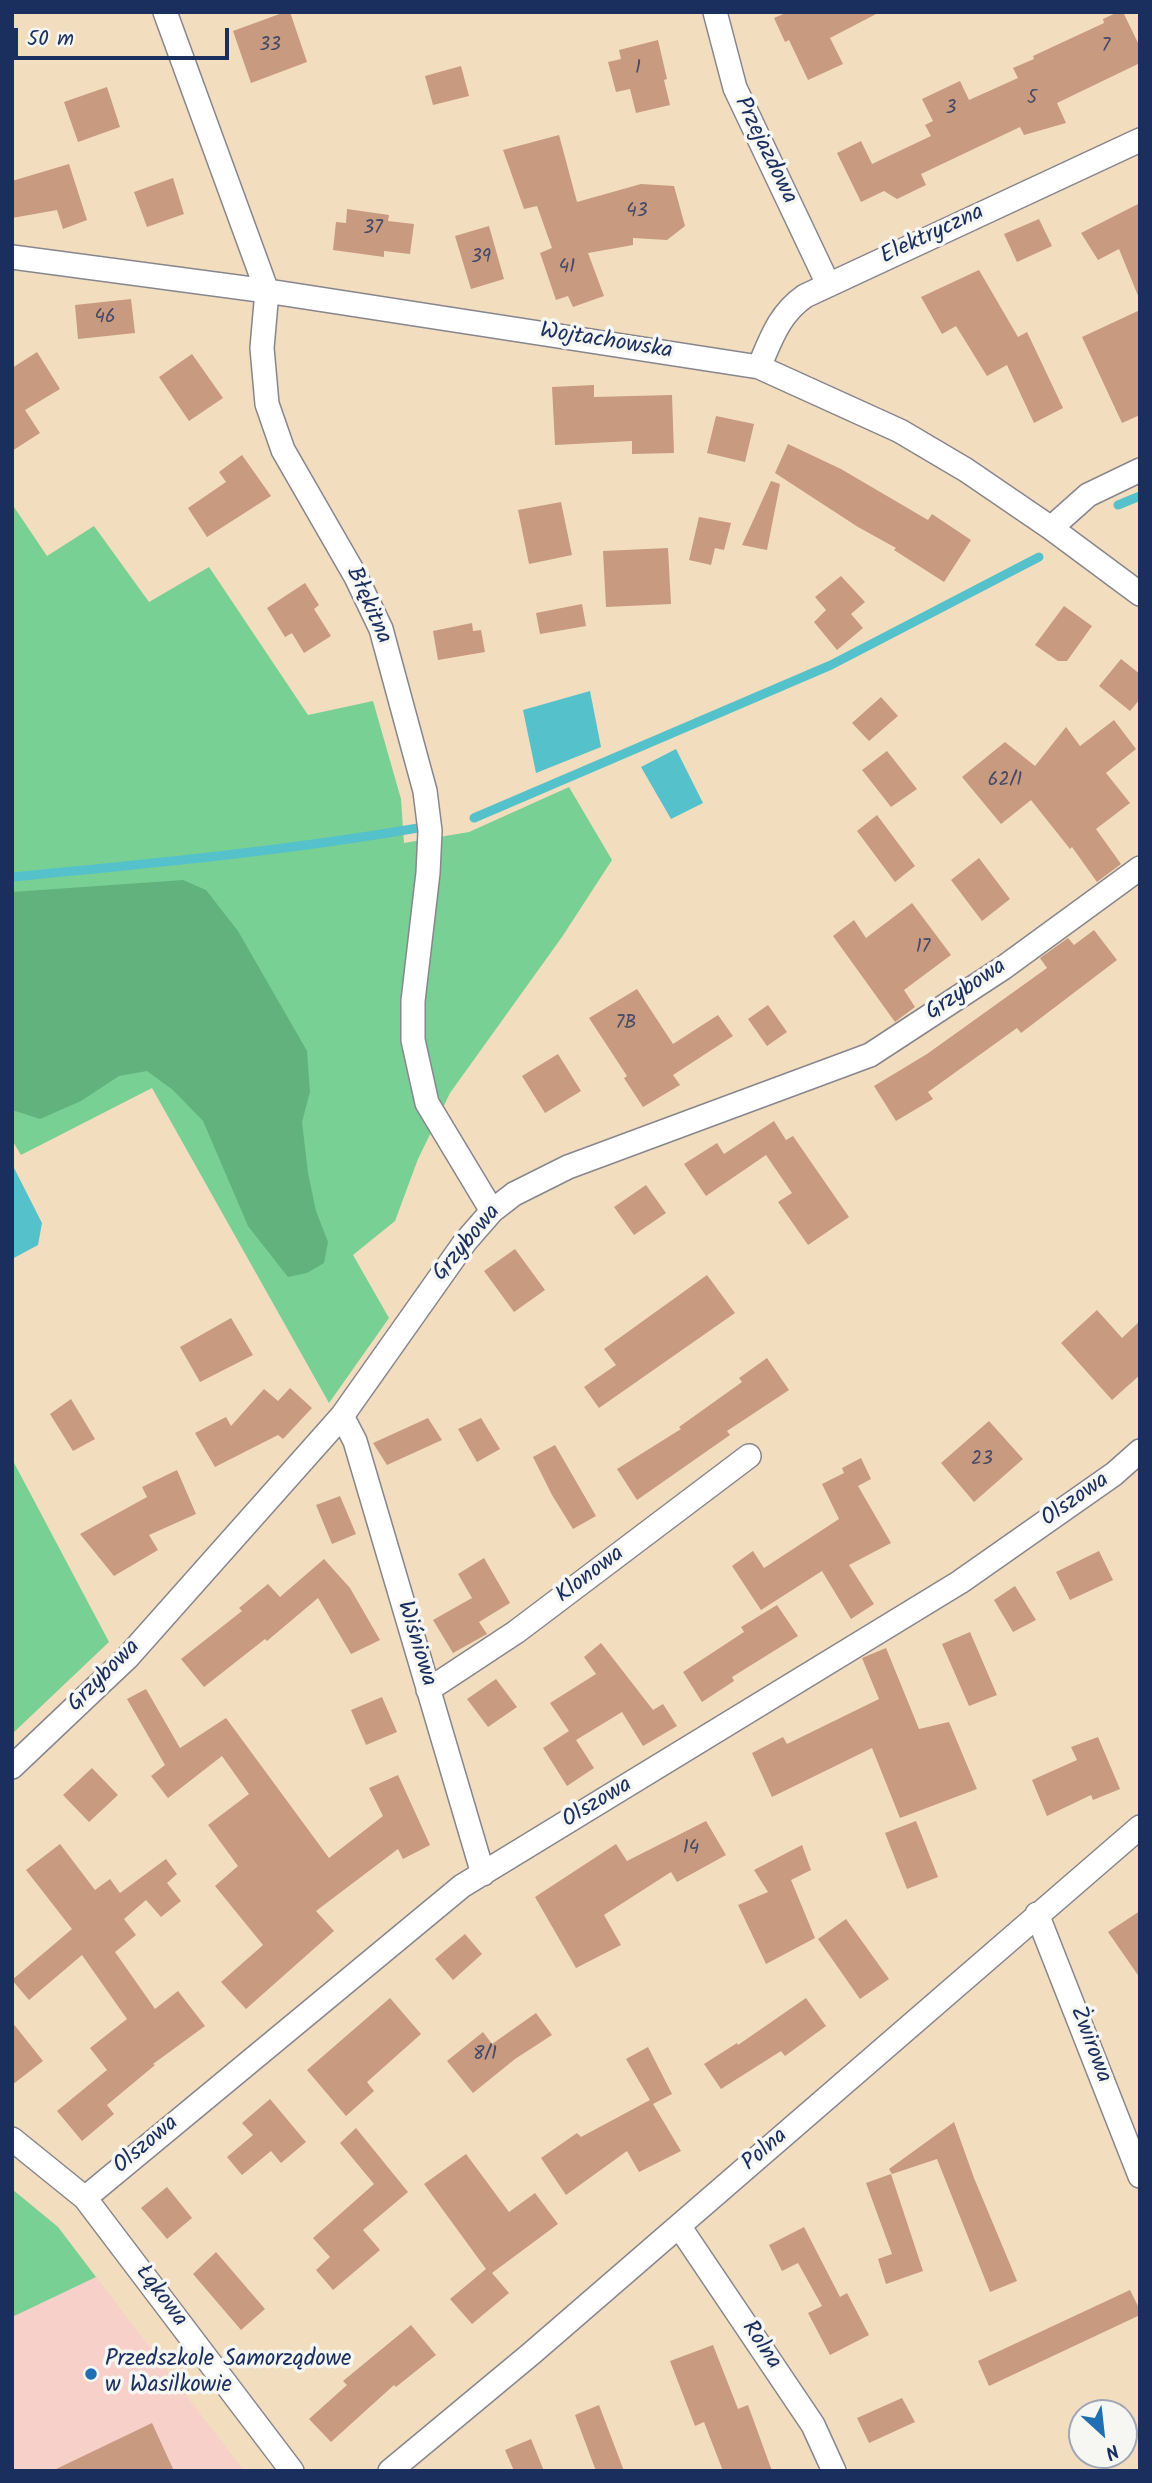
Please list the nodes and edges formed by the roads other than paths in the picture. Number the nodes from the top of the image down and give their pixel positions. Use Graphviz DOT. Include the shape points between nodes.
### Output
graph roads {
  1 [pos="165,12"];
  2 [pos="715,12"];
  3 [pos="1140,140"];
  4 [pos="12,257"];
  5 [pos="828,284"];
  6 [pos="267,291"];
  7 [pos="759,367"];
  8 [pos="1140,470"];
  9 [pos="1051,528"];
  10 [pos="1140,594"];
  11 [pos="1140,867"];
  12 [pos="492,1211"];
  13 [pos="342,1416"];
  14 [pos="1140,1451"];
  15 [pos="749,1455"];
  16 [pos="428,1689"];
  17 [pos="12,1767"];
  18 [pos="1140,1827"];
  19 [pos="483,1874"];
  20 [pos="1037,1914"];
  21 [pos="12,2138"];
  22 [pos="1140,2176"];
  23 [pos="85,2198"];
  24 [pos="679,2226"];
  25 [pos="292,2471"];
  26 [pos="390,2471"];
  27 [pos="834,2471"];
  1 -- 6 [label="street, Błękitna"];
  2 -- 5 [label="street, Przejazdowa" via="735,89"];
  3 -- 5 [label="street, Elektryczna"];
  4 -- 6 [label="street, Wojtachowska"];
  5 -- 7 [label="street, Elektryczna" via="790,307"];
  6 -- 7 [label="street, Wojtachowska"];
  6 -- 12 [label="street, Błękitna" via="262,348 267,404 283,450 381,629 425,791 430,851 413,1001 413,1040 421,1081 438,1125"];
  7 -- 9 [label="street, Wojtachowska" via="900,431"];
  8 -- 9 [label="street" via="1088,495"];
  9 -- 10 [label="street, Wojtachowska"];
  11 -- 12 [label="street, Grzybowa" via="1003,968 870,1055 568,1167 514,1194"];
  12 -- 13 [label="street, Grzybowa" via="425,1296"];
  13 -- 16 [label="street, Wiśniowa" via="355,1441"];
  13 -- 17 [label="street, Grzybowa" via="127,1658"];
  14 -- 19 [label="street, Olszowa" via="960,1582"];
  15 -- 16 [label="street, Klonowa" via="516,1632"];
  16 -- 19 [label="street, Wiśniowa"];
  18 -- 20 [label="street, Polna"];
  19 -- 23 [label="street, Olszowa" via="462,1886"];
  20 -- 22 [label="street, Żwirowa"];
  20 -- 24 [label="street, Polna"];
  21 -- 23 [label="street, Łąkowa"];
  23 -- 25 [label="street, Łąkowa"];
  24 -- 26 [label="street, Polna"];
  24 -- 27 [label="street, Rolna" via="813,2426"];
}
